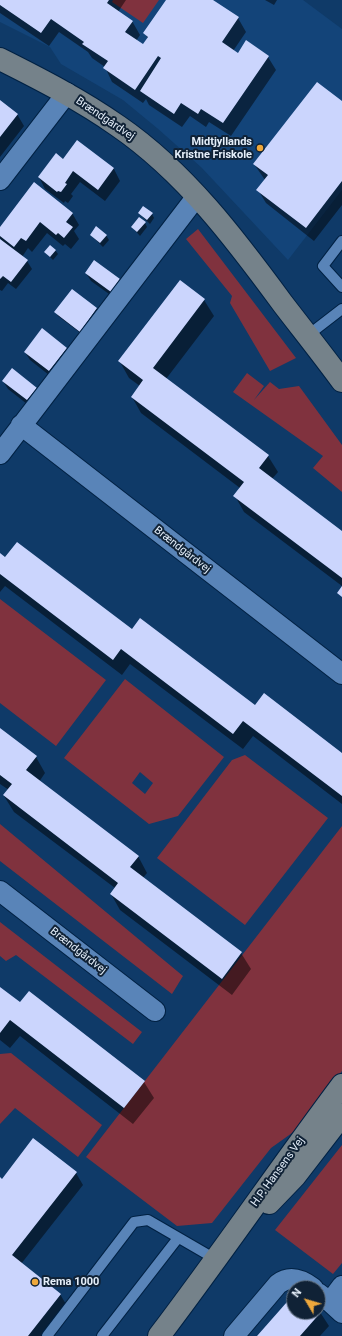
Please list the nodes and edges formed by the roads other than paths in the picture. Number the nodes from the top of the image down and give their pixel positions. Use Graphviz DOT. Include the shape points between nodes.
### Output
graph roads {
  1 [pos="0,59"];
  2 [pos="67,93"];
  3 [pos="0,180"];
  4 [pos="197,196"];
  5 [pos="342,241"];
  6 [pos="342,287"];
  7 [pos="342,309"];
  8 [pos="307,336"];
  9 [pos="342,381"];
  10 [pos="21,425"];
  11 [pos="0,454"];
  12 [pos="342,674"];
  13 [pos="0,891"];
  14 [pos="155,1011"];
  15 [pos="342,1085"];
  16 [pos="342,1115"];
  17 [pos="178,1238"];
  18 [pos="217,1260"];
  19 [pos="300,1280"];
  20 [pos="342,1286"];
  21 [pos="330,1303"];
  22 [pos="47,1336"];
  23 [pos="102,1336"];
  24 [pos="159,1336"];
  25 [pos="234,1336"];
  1 -- 2 [label="street, Brændgårdvej"];
  2 -- 3 [label="street"];
  2 -- 4 [label="street, Brændgårdvej" via="119,126 150,151"];
  4 -- 8 [label="street, Brændgårdvej" via="236,241"];
  4 -- 10 [label="street"];
  5 -- 6 [label="lane" via="323,266"];
  7 -- 8 [label="lane"];
  8 -- 9 [label="street, Brændgårdvej"];
  10 -- 11 [label="street"];
  10 -- 12 [label="street, Brændgårdvej"];
  13 -- 14 [label="street, Brændgårdvej"];
  15 -- 18 [label="street, H.P. Hansens Vej" via="281,1166"];
  16 -- 18 [label="street, H.P. Hansens Vej" via="295,1176"];
  17 -- 18 [label="lane"];
  17 -- 22 [label="lane" via="148,1220 134,1222"];
  17 -- 23 [label="lane"];
  18 -- 24 [label="street, H.P. Hansens Vej"];
  19 -- 25 [label="street" via="290,1278 278,1284"];
  20 -- 21 [label="street"];
}
